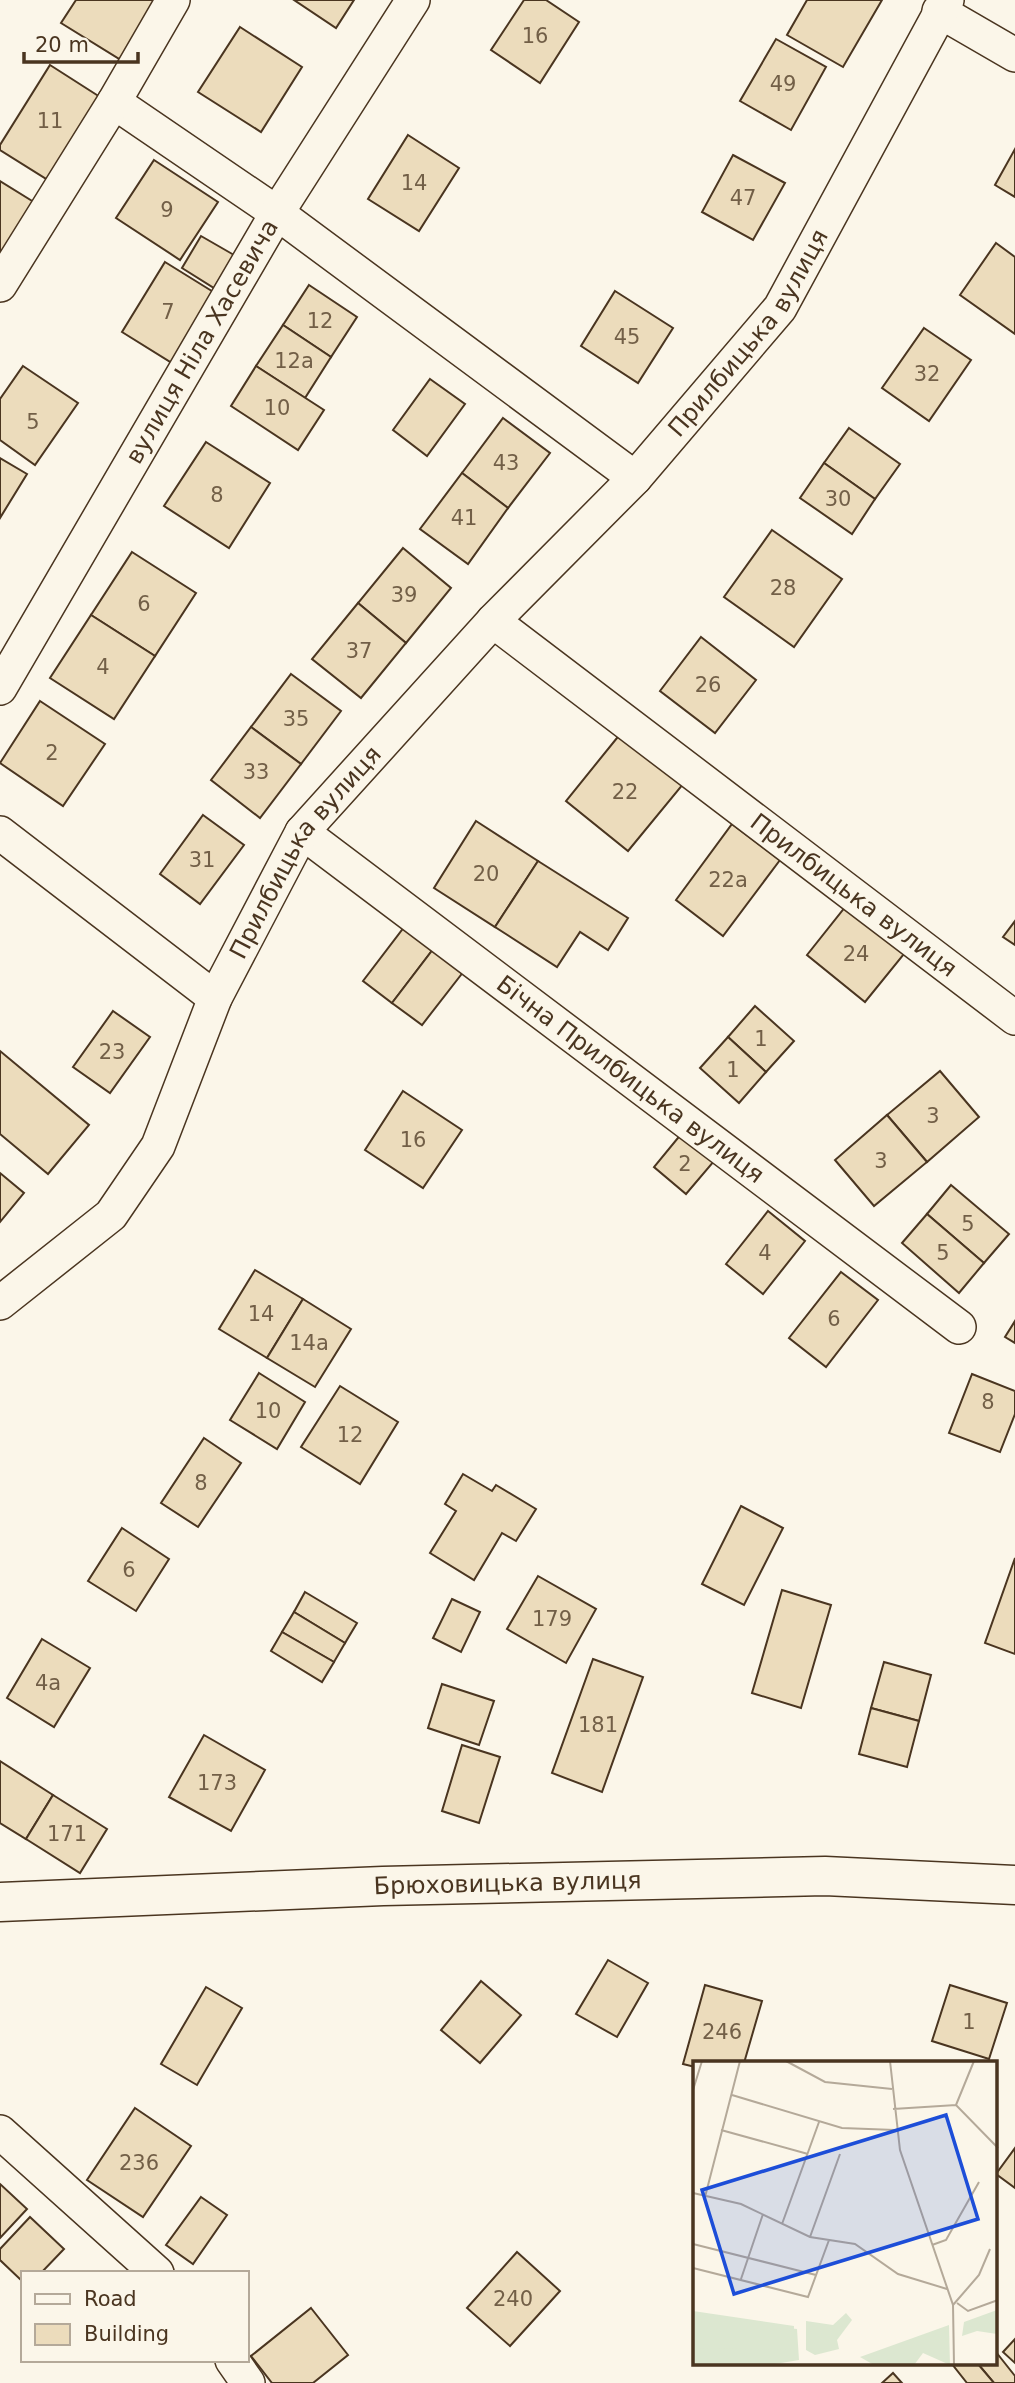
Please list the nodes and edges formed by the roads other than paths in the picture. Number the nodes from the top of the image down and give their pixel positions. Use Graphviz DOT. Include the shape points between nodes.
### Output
graph roads {
  1 [pos="173,0"];
  2 [pos="413,0"];
  3 [pos="943,6"];
  4 [pos="1015,55"];
  5 [pos="114,102"];
  6 [pos="277,213"];
  7 [pos="0,285"];
  8 [pos="635,478"];
  9 [pos="493,621"];
  10 [pos="0,688"];
  11 [pos="302,832"];
  12 [pos="0,834"];
  13 [pos="215,998"];
  14 [pos="1015,1018"];
  15 [pos="0,1303"];
  16 [pos="959,1327"];
  17 [pos="1015,1885"];
  18 [pos="0,1902"];
  19 [pos="0,2132"];
  20 [pos="155,2271"];
  21 [pos="233,2362"];
  22 [pos="248,2383"];
  1 -- 5 [label="street"];
  2 -- 6 [label="street, вулиця Ніла Хасевича"];
  3 -- 4 [label="street"];
  3 -- 8 [label="street, Прилбицька вулиця" via="780,308"];
  5 -- 6 [label="street"];
  5 -- 7 [label="street"];
  6 -- 8 [label="street"];
  6 -- 10 [label="street, вулиця Ніла Хасевича"];
  8 -- 9 [label="street, Прилбицька вулиця"];
  9 -- 11 [label="street, Прилбицька вулиця"];
  9 -- 14 [label="street, Прилбицька вулиця"];
  11 -- 13 [label="street, Прилбицька вулиця"];
  11 -- 16 [label="street, Бічна Прилбицька вулиця"];
  12 -- 13 [label="street"];
  13 -- 15 [label="street, Прилбицька вулиця" via="158,1146 111,1215"];
  17 -- 18 [label="main road, Брюховицька вулиця" via="825,1876 383,1886"];
  19 -- 20 [label="street"];
  21 -- 22 [label="street"];
}
